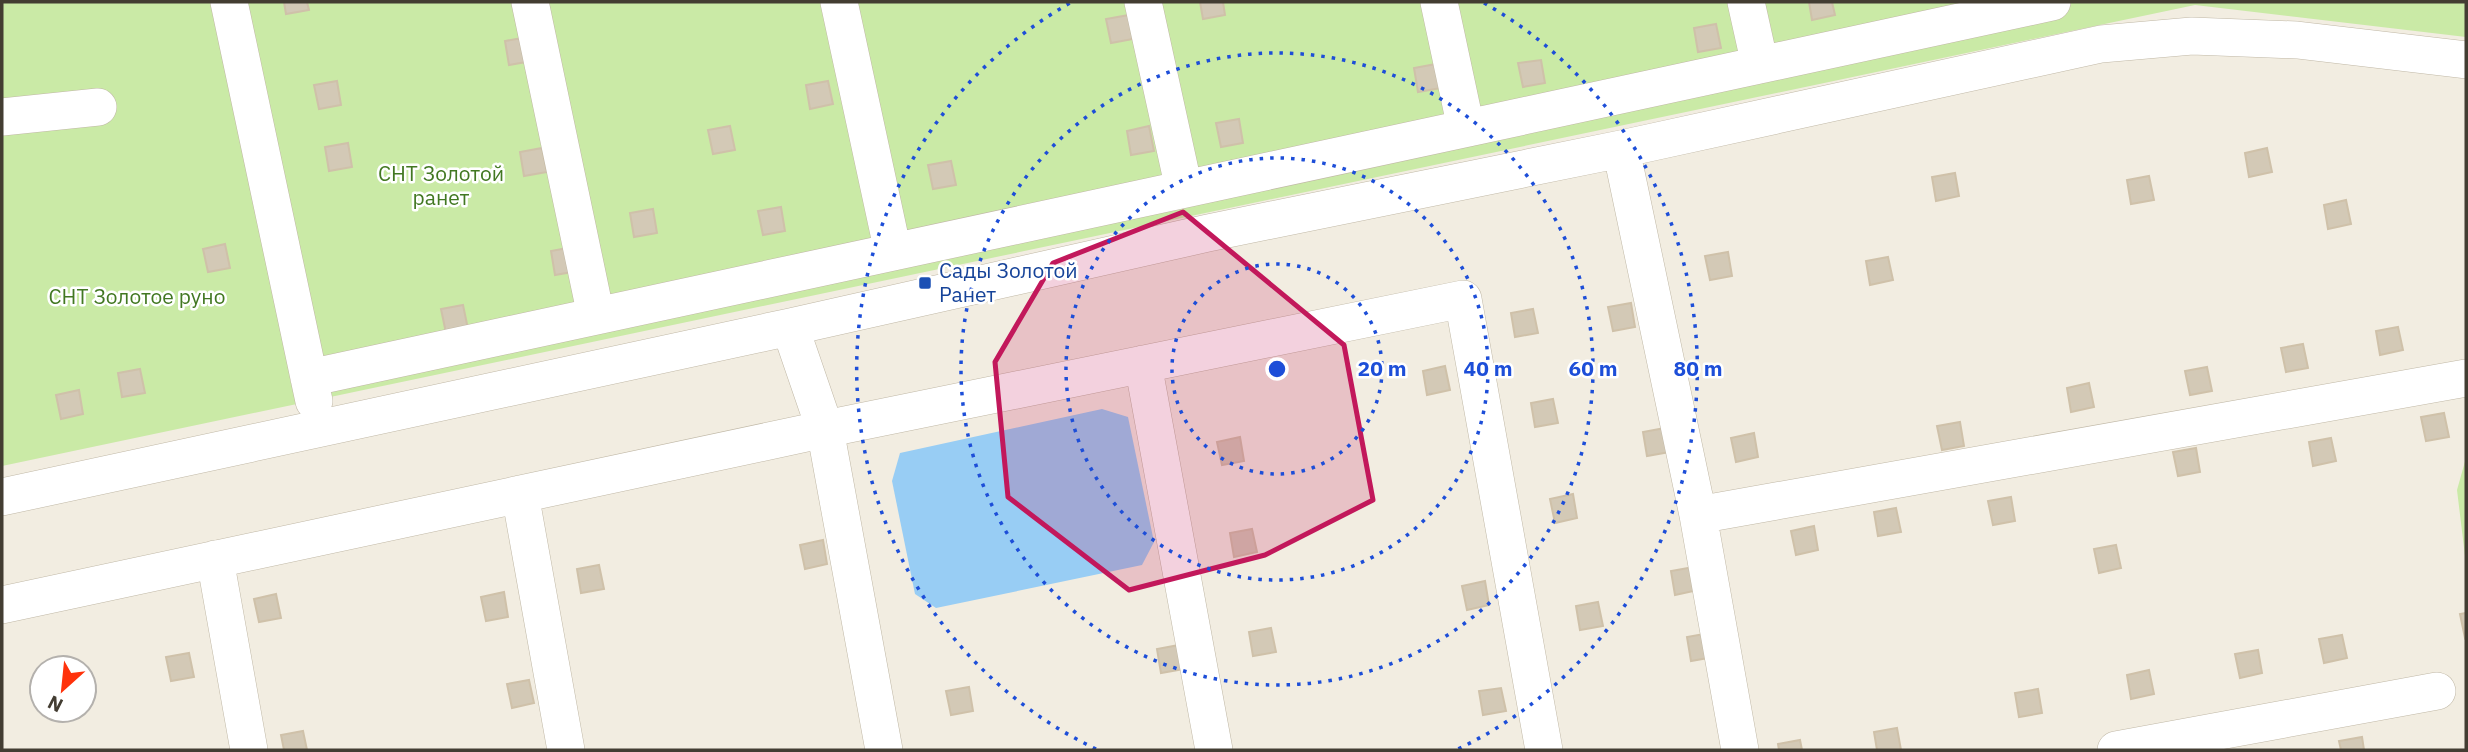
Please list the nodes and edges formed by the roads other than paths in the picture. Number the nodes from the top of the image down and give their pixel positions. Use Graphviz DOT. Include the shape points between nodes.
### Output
graph roads {
  1 [pos="229,2"];
  2 [pos="530,2"];
  3 [pos="839,2"];
  4 [pos="1143,2"];
  5 [pos="1439,2"];
  6 [pos="1746,2"];
  7 [pos="2052,2"];
  8 [pos="2466,60"];
  9 [pos="1760,65"];
  10 [pos="98,107"];
  11 [pos="2,117"];
  12 [pos="1466,128"];
  13 [pos="1621,149"];
  14 [pos="1184,189"];
  15 [pos="893,251"];
  16 [pos="596,316"];
  17 [pos="790,327"];
  18 [pos="1143,365"];
  19 [pos="2466,377"];
  20 [pos="309,378"];
  21 [pos="320,429"];
  22 [pos="825,429"];
  23 [pos="520,494"];
  24 [pos="2,497"];
  25 [pos="1698,515"];
  26 [pos="215,559"];
  27 [pos="2,605"];
  28 [pos="2437,691"];
  29 [pos="248,750"];
  30 [pos="566,750"];
  31 [pos="884,750"];
  32 [pos="1214,750"];
  33 [pos="1544,750"];
  34 [pos="1740,750"];
  35 [pos="2116,750"];
  1 -- 20 [label="street"];
  2 -- 16 [label="street"];
  3 -- 15 [label="street"];
  4 -- 14 [label="street"];
  5 -- 12 [label="street"];
  6 -- 9 [label="street"];
  7 -- 9 [label="street"];
  8 -- 13 [label="street" via="2297,40 2192,36 2101,44"];
  9 -- 12 [label="street"];
  10 -- 11 [label="street"];
  12 -- 14 [label="street"];
  13 -- 17 [label="street" via="1208,233"];
  13 -- 25 [label="street"];
  14 -- 15 [label="street"];
  15 -- 16 [label="street"];
  16 -- 20 [label="street"];
  17 -- 21 [label="street"];
  17 -- 22 [label="street"];
  18 -- 22 [label="street"];
  18 -- 32 [label="street"];
  18 -- 33 [label="street" via="1463,299"];
  19 -- 25 [label="street"];
  20 -- 21 [label="street"];
  21 -- 24 [label="street"];
  22 -- 23 [label="street"];
  22 -- 31 [label="street"];
  23 -- 26 [label="street"];
  23 -- 30 [label="street"];
  25 -- 34 [label="street"];
  26 -- 27 [label="street"];
  26 -- 29 [label="street"];
  28 -- 35 [label="street"];
}
